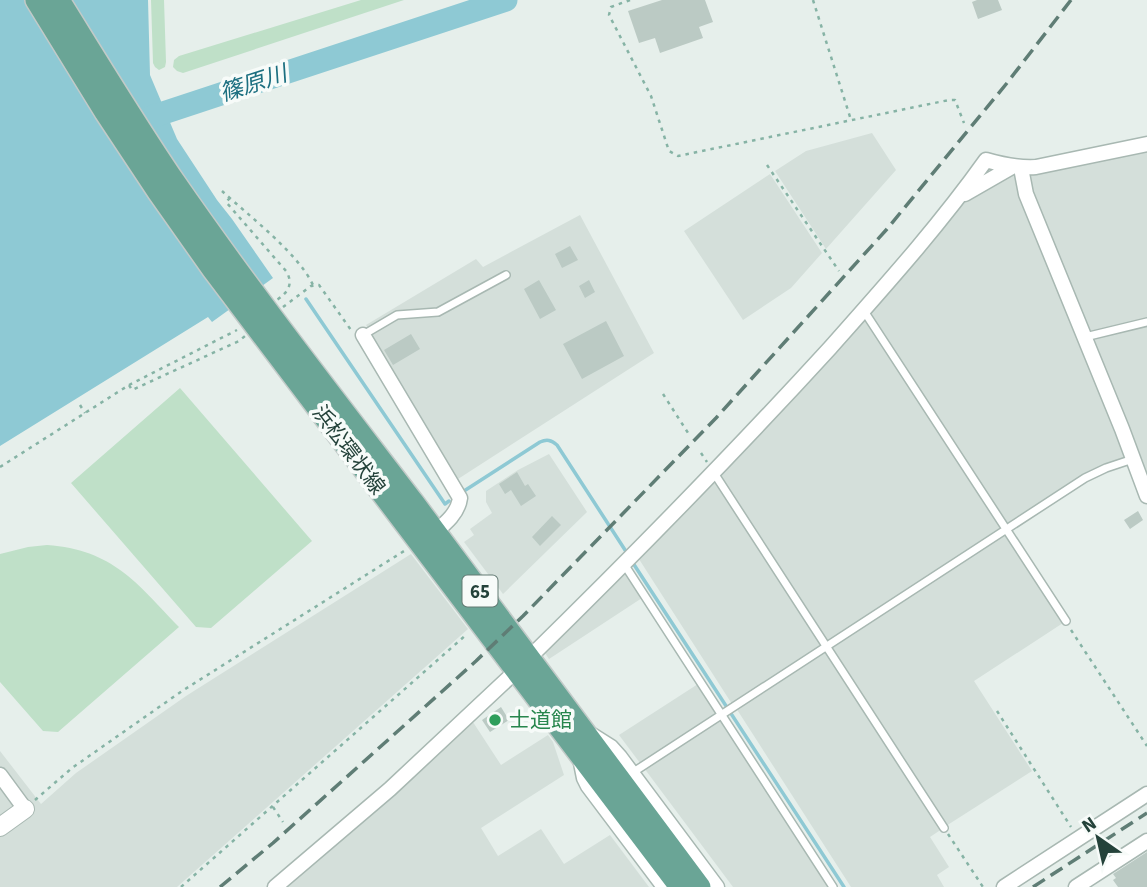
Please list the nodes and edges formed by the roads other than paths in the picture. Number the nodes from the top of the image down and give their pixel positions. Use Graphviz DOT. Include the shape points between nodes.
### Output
graph roads {
  1 [pos="36,0"];
  2 [pos="60,0"];
  3 [pos="1147,145"];
  4 [pos="1016,167"];
  5 [pos="506,275"];
  6 [pos="864,310"];
  7 [pos="258,313"];
  8 [pos="1147,322"];
  9 [pos="363,335"];
  10 [pos="1085,337"];
  11 [pos="1133,459"];
  12 [pos="714,473"];
  13 [pos="1147,496"];
  14 [pos="1006,529"];
  15 [pos="432,544"];
  16 [pos="628,560"];
  17 [pos="1066,621"];
  18 [pos="826,646"];
  19 [pos="523,664"];
  20 [pos="723,713"];
  21 [pos="584,732"];
  22 [pos="580,753"];
  23 [pos="632,774"];
  24 [pos="0,775"];
  25 [pos="1147,794"];
  26 [pos="34,801"];
  27 [pos="0,827"];
  28 [pos="944,828"];
  29 [pos="1147,841"];
  30 [pos="275,887"];
  31 [pos="664,887"];
  32 [pos="680,887"];
  33 [pos="700,887"];
  34 [pos="717,887"];
  35 [pos="833,887"];
  36 [pos="1004,887"];
  37 [pos="1076,887"];
  1 -- 7 [label="main road, 浜松環状線 / 65" via="185,231"];
  2 -- 7 [label="main road, 浜松環状線 / 65"];
  3 -- 4 [label="street"];
  4 -- 6 [label="street" via="961,196"];
  4 -- 10 [label="street"];
  5 -- 9 [label="lane" via="438,312 397,315"];
  6 -- 12 [label="street"];
  6 -- 14 [label="lane"];
  7 -- 15 [label="main road, 浜松環状線 / 65"];
  8 -- 10 [label="lane"];
  9 -- 15 [label="street" via="460,499"];
  10 -- 11 [label="street"];
  11 -- 13 [label="street"];
  11 -- 14 [label="lane" via="1085,478"];
  12 -- 16 [label="street"];
  12 -- 18 [label="lane"];
  14 -- 17 [label="lane"];
  14 -- 18 [label="lane"];
  15 -- 19 [label="main road, 浜松環状線 / 65"];
  15 -- 19 [label="main road, 浜松環状線 / 65" via="479,623"];
  16 -- 19 [label="street"];
  16 -- 20 [label="lane"];
  18 -- 20 [label="lane"];
  18 -- 28 [label="lane"];
  19 -- 21 [label="main road, 浜松環状線 / 65"];
  19 -- 22 [label="main road, 浜松環状線 / 65"];
  19 -- 30 [label="street" via="390,789"];
  20 -- 23 [label="lane"];
  20 -- 35 [label="lane"];
  21 -- 23 [label="street" via="611,747"];
  21 -- 33 [label="main road, 浜松環状線 / 65"];
  22 -- 31 [label="street" via="588,786"];
  22 -- 32 [label="main road, 浜松環状線 / 65"];
  23 -- 34 [label="street"];
  24 -- 26 [label="street"];
  25 -- 36 [label="street"];
  26 -- 27 [label="street"];
  29 -- 37 [label="street"];
}
